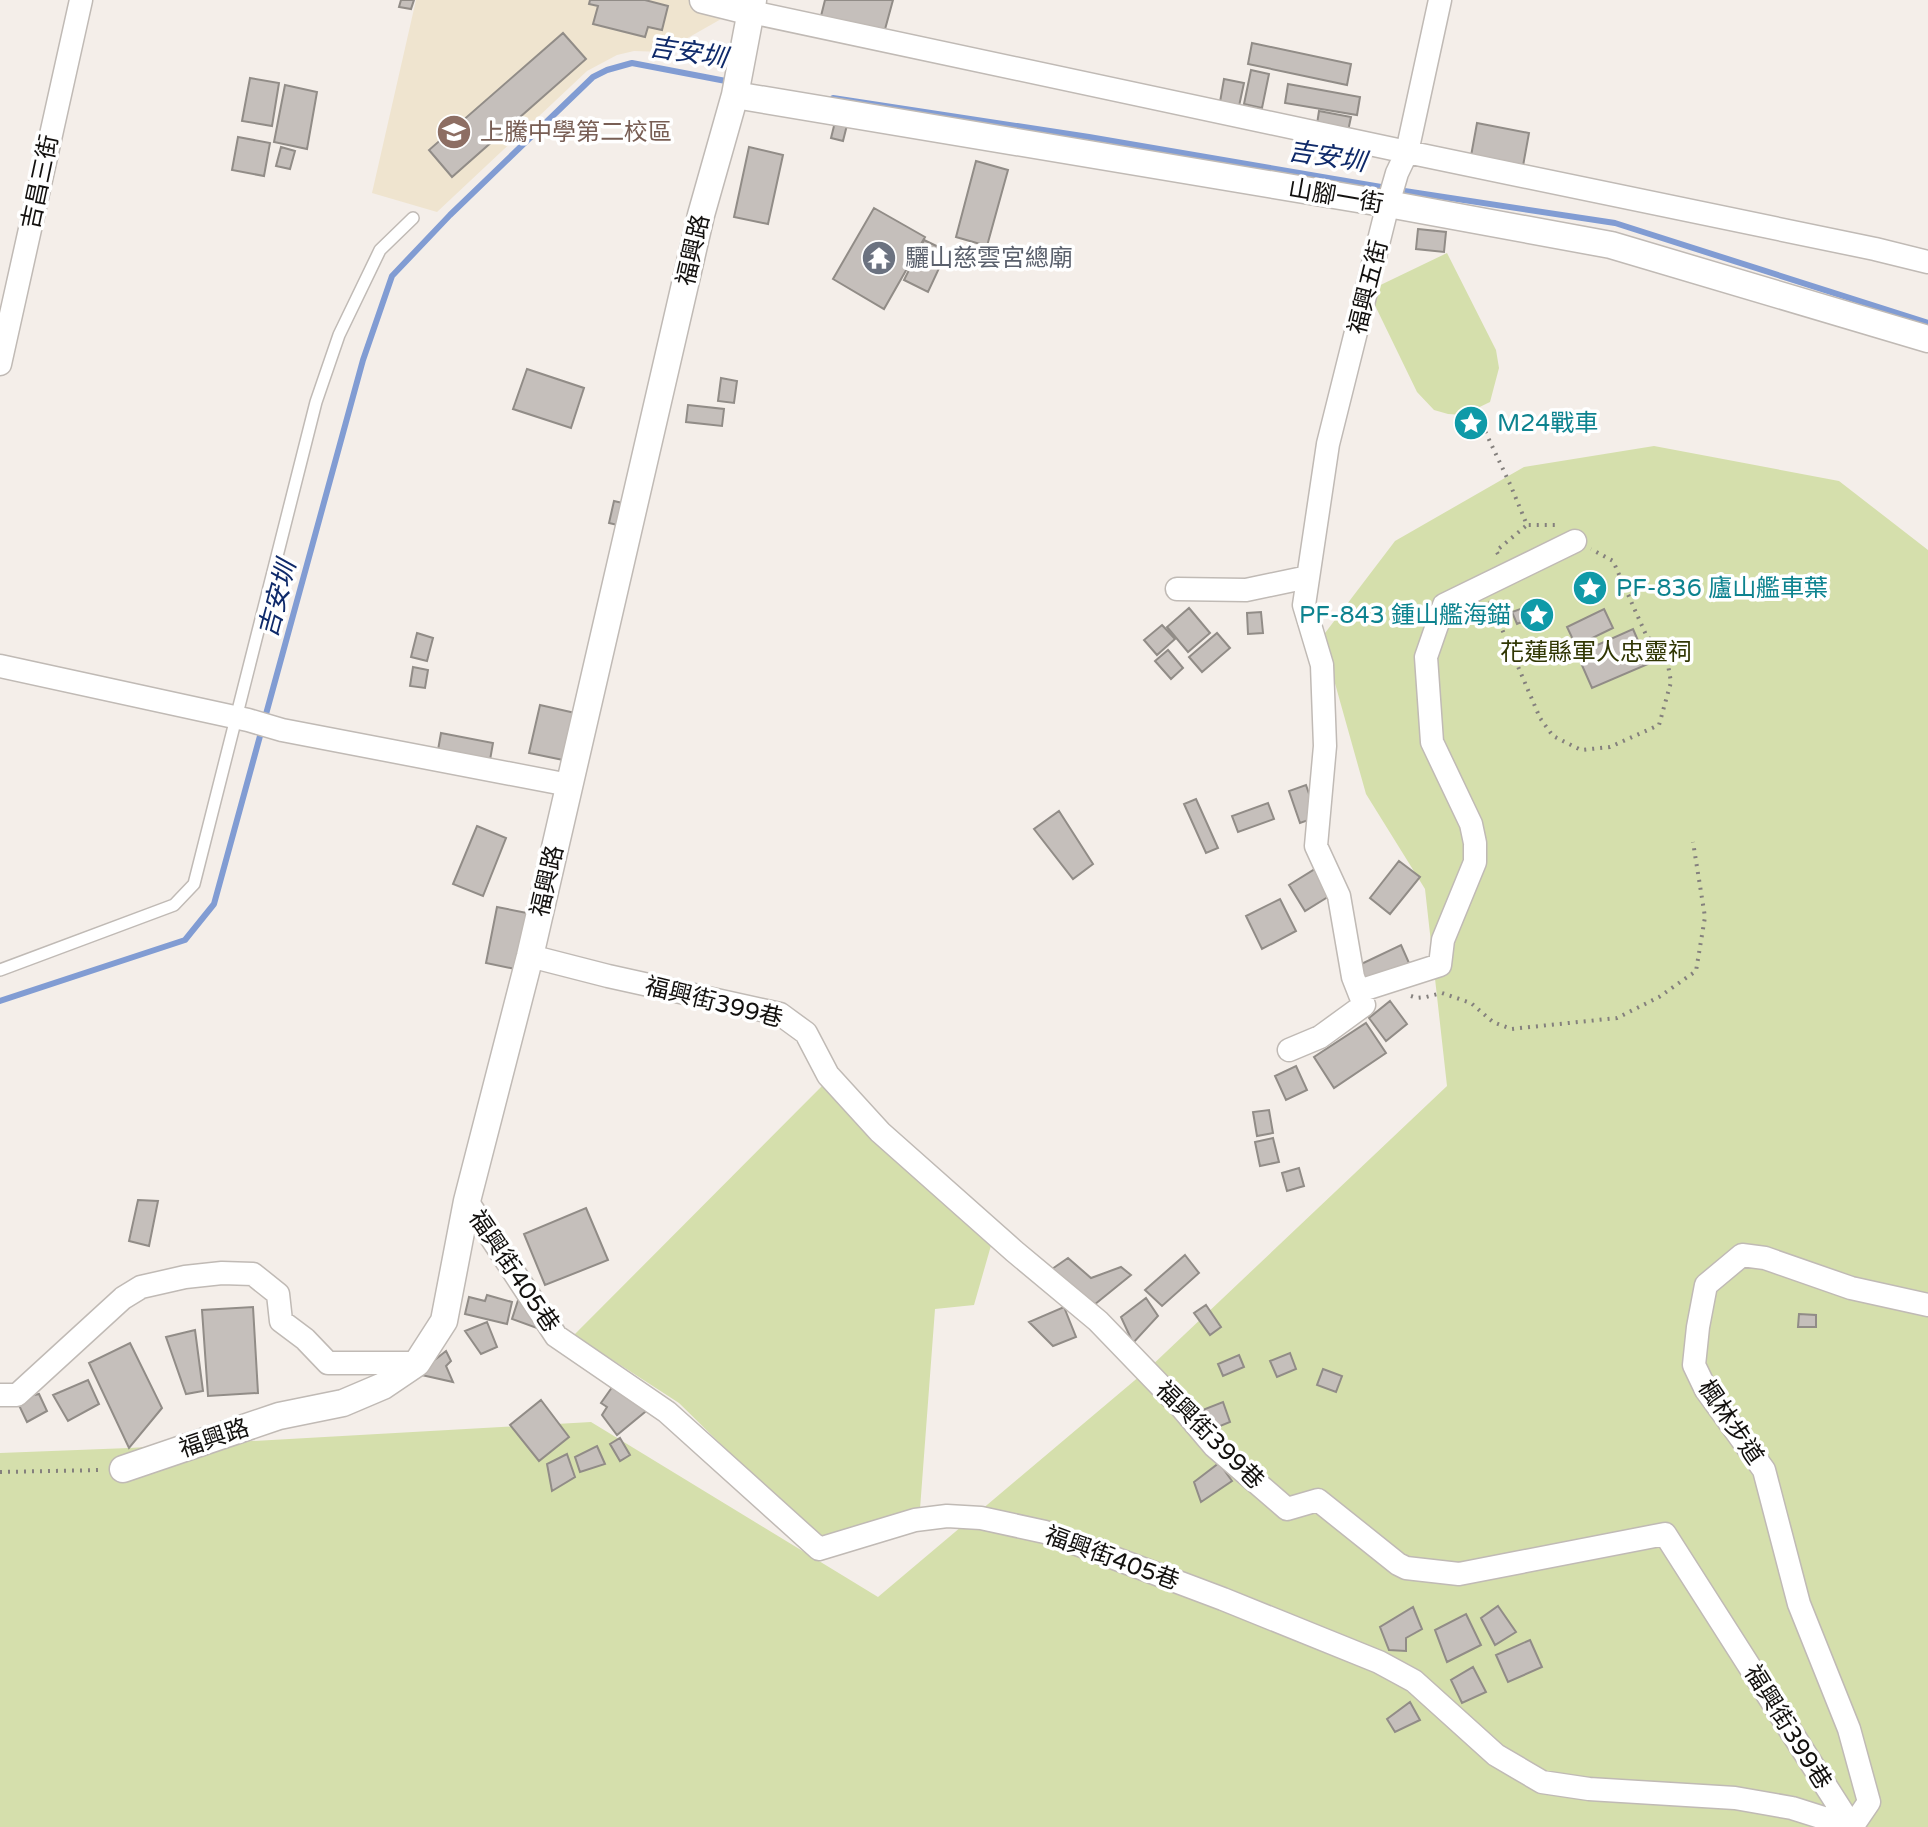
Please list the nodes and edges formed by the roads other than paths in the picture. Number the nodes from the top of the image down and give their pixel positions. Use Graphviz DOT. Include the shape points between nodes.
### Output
graph roads {
  1 [pos="81,0"];
  2 [pos="703,0"];
  3 [pos="1440,0"];
  4 [pos="752,6"];
  5 [pos="736,83"];
  6 [pos="1402,163"];
  7 [pos="1388,204"];
  8 [pos="413,218"];
  9 [pos="1928,262"];
  10 [pos="1928,339"];
  11 [pos="0,364"];
  12 [pos="1568,533"];
  13 [pos="1308,577"];
  14 [pos="1177,589"];
  15 [pos="0,666"];
  16 [pos="242,719"];
  17 [pos="569,785"];
  18 [pos="530,956"];
  19 [pos="0,970"];
  20 [pos="1359,991"];
  21 [pos="1289,1050"];
  22 [pos="467,1201"];
  23 [pos="1928,1305"];
  24 [pos="417,1363"];
  25 [pos="0,1395"];
  26 [pos="123,1469"];
  27 [pos="1852,1827"];
  1 -- 11 [label="street, 吉昌三街"];
  2 -- 4 [label="street"];
  3 -- 6 [label="street, 福興五街"];
  4 -- 5 [label="street, 福興路"];
  4 -- 6 [label="street"];
  5 -- 7 [label="street, 山腳一街"];
  5 -- 17 [label="street, 福興路"];
  6 -- 7 [label="street, 福興五街"];
  6 -- 9 [label="street"];
  7 -- 10 [label="street, 山腳一街" via="1611,245"];
  7 -- 13 [label="street, 福興五街" via="1328,444"];
  8 -- 16 [label="lane" via="380,250 339,335 316,402"];
  12 -- 20 [label="street" via="1444,605 1426,657 1432,742 1471,824 1475,862 1443,940 1440,965"];
  13 -- 14 [label="street" via="1246,590"];
  13 -- 20 [label="street, 福興五街" via="1304,605 1322,665 1325,746 1316,846 1339,896"];
  15 -- 16 [label="street"];
  16 -- 17 [label="street"];
  16 -- 19 [label="lane" via="194,884 174,905"];
  17 -- 18 [label="street, 福興路"];
  18 -- 22 [label="street, 福興路"];
  18 -- 27 [label="street, 福興街399巷" via="780,1014 795,1023 828,1075 880,1132 1098,1321 1214,1446 1287,1509 1318,1500 1398,1564 1459,1574 1665,1534"];
  20 -- 21 [label="street" via="1364,1005 1320,1037"];
  22 -- 24 [label="street, 福興路" via="444,1321"];
  22 -- 27 [label="street, 福興街405巷" via="556,1336 667,1412 819,1549 915,1520 947,1516 1045,1532 1379,1662 1414,1681 1496,1755 1542,1782 1735,1798 1792,1808"];
  23 -- 27 [label="street, 楓林步道" via="1742,1255 1706,1285 1698,1327 1694,1365 1764,1470 1799,1604 1849,1729 1869,1802"];
  24 -- 25 [label="street" via="328,1363 281,1321 278,1294 253,1274 222,1273 141,1287 17,1395"];
  24 -- 26 [label="street, 福興路" via="383,1386 343,1403 279,1416"];
}
